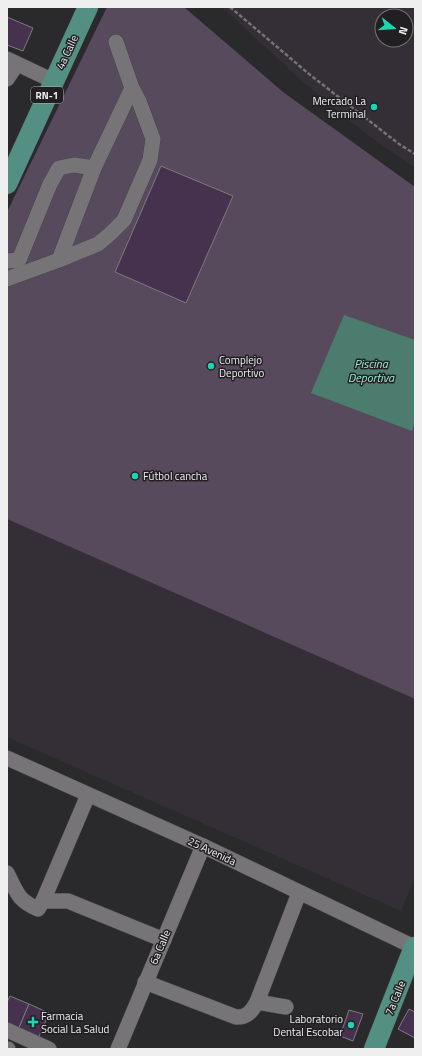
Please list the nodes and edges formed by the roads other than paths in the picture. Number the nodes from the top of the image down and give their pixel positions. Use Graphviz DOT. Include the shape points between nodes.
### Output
graph roads {
  1 [pos="78,7"];
  2 [pos="88,7"];
  3 [pos="116,42"];
  4 [pos="12,62"];
  5 [pos="45,77"];
  6 [pos="7,79"];
  7 [pos="132,88"];
  8 [pos="7,159"];
  9 [pos="94,168"];
  10 [pos="7,184"];
  11 [pos="13,260"];
  12 [pos="60,260"];
  13 [pos="13,277"];
  14 [pos="7,758"];
  15 [pos="88,795"];
  16 [pos="203,846"];
  17 [pos="7,873"];
  18 [pos="299,893"];
  19 [pos="43,901"];
  20 [pos="164,940"];
  21 [pos="415,947"];
  22 [pos="145,982"];
  23 [pos="256,1002"];
  24 [pos="286,1007"];
  25 [pos="7,1030"];
  26 [pos="49,1049"];
  27 [pos="118,1049"];
  28 [pos="374,1049"];
  1 -- 5 [label="main road, 4a Calle / RN-1"];
  2 -- 10 [label="main road, 4a Calle / RN-1"];
  3 -- 7 [label="street"];
  4 -- 5 [label="street"];
  4 -- 6 [label="street"];
  5 -- 8 [label="main road, 4a Calle / RN-1"];
  7 -- 9 [label="street"];
  7 -- 12 [label="street" via="153,139 150,160 124,220 98,244"];
  9 -- 11 [label="street" via="74,165 59,168"];
  9 -- 12 [label="street"];
  11 -- 13 [label="street"];
  12 -- 13 [label="street"];
  14 -- 15 [label="street, 25 Avenida"];
  15 -- 16 [label="street, 25 Avenida"];
  15 -- 19 [label="street"];
  16 -- 18 [label="street, 25 Avenida"];
  16 -- 20 [label="street, 6a Calle"];
  17 -- 19 [label="street" via="18,896 28,904 38,909"];
  18 -- 21 [label="street, 25 Avenida"];
  18 -- 23 [label="street"];
  19 -- 20 [label="street" via="68,901"];
  20 -- 22 [label="street, 6a Calle"];
  21 -- 28 [label="main road, 7a Calle"];
  22 -- 23 [label="street" via="236,1017 242,1018 248,1014"];
  22 -- 27 [label="street, 6a Calle"];
  23 -- 24 [label="street"];
  25 -- 26 [label="street"];
}
